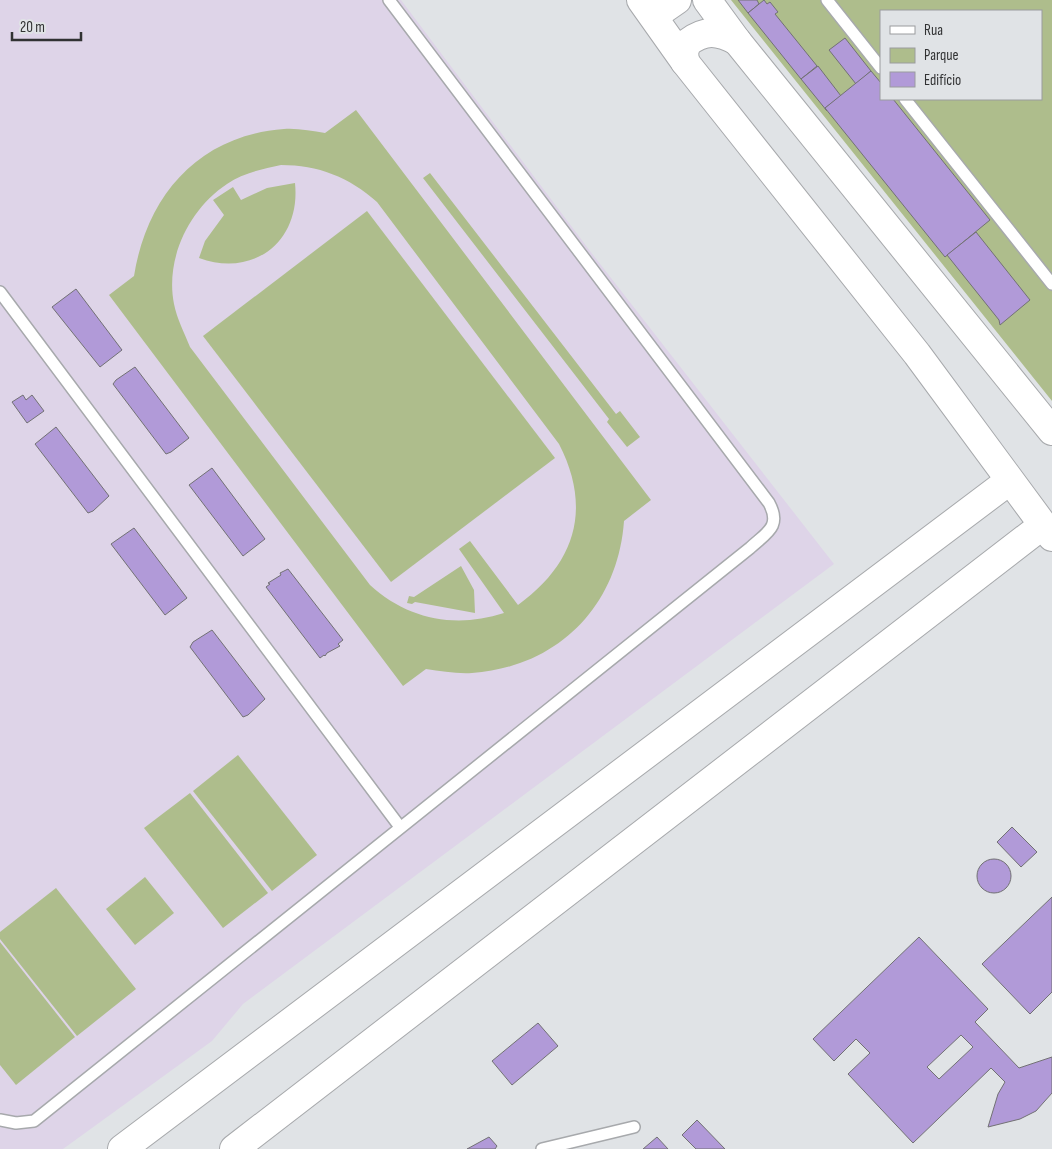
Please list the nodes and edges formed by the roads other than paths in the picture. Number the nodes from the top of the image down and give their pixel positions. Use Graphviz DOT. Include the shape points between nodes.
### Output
graph roads {
  1 [pos="389,0"];
  2 [pos="641,0"];
  3 [pos="650,0"];
  4 [pos="677,0"];
  5 [pos="707,0"];
  6 [pos="827,0"];
  7 [pos="737,41"];
  8 [pos="685,62"];
  9 [pos="880,67"];
  10 [pos="906,100"];
  11 [pos="1052,284"];
  12 [pos="0,292"];
  13 [pos="1052,431"];
  14 [pos="1009,481"];
  15 [pos="1048,531"];
  16 [pos="400,827"];
  17 [pos="0,1120"];
  18 [pos="634,1127"];
  19 [pos="238,1148"];
  20 [pos="122,1149"];
  21 [pos="542,1149"];
  1 -- 16 [label="lane" via="769,503 775,518 773,526 750,548"];
  2 -- 8 [label="street"];
  3 -- 4 [label="street" via="657,8 664,9"];
  5 -- 7 [label="street"];
  6 -- 9 [label="lane"];
  7 -- 8 [label="street" via="717,32 706,32 687,43"];
  7 -- 13 [label="street"];
  8 -- 14 [label="street" via="911,346"];
  10 -- 11 [label="lane"];
  12 -- 16 [label="lane"];
  14 -- 15 [label="street"];
  14 -- 20 [label="street"];
  15 -- 19 [label="street"];
  16 -- 17 [label="lane" via="34,1121 16,1123"];
  18 -- 21 [label="lane"];
}
